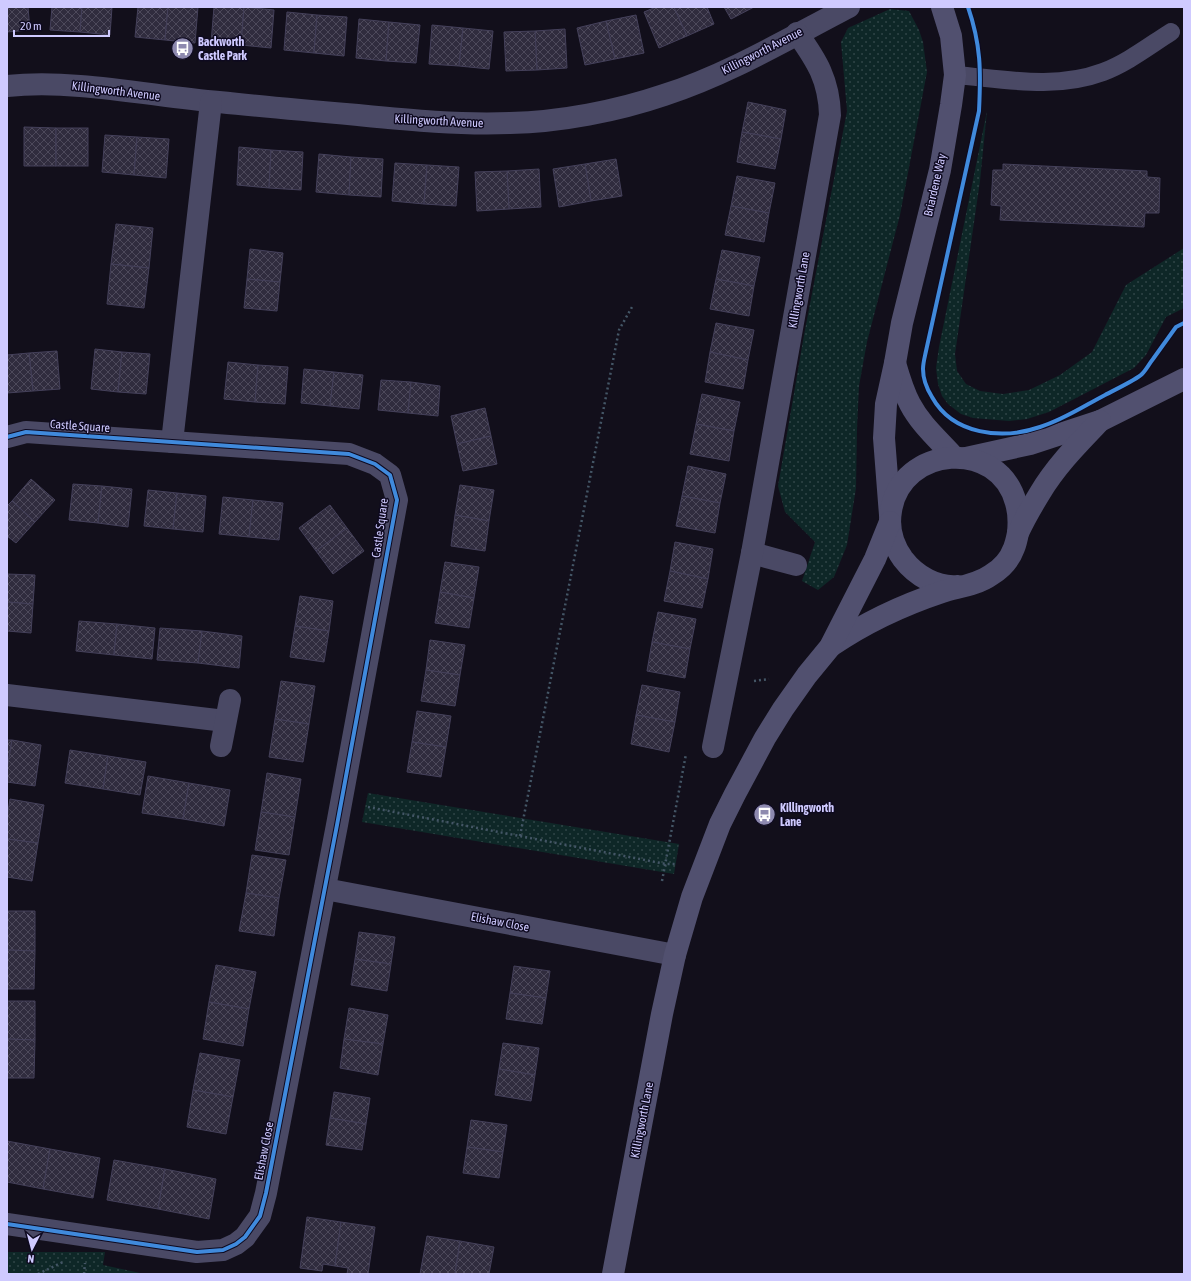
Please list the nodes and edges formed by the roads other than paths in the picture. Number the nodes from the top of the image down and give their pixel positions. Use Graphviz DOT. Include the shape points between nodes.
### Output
graph roads {
  1 [pos="849,7"];
  2 [pos="942,7"];
  3 [pos="1172,32"];
  4 [pos="798,33"];
  5 [pos="954,75"];
  6 [pos="7,86"];
  7 [pos="211,102"];
  8 [pos="895,363"];
  9 [pos="1184,379"];
  10 [pos="1100,421"];
  11 [pos="7,437"];
  12 [pos="172,442"];
  13 [pos="960,457"];
  14 [pos="890,519"];
  15 [pos="1018,534"];
  16 [pos="752,554"];
  17 [pos="796,564"];
  18 [pos="968,585"];
  19 [pos="830,646"];
  20 [pos="7,695"];
  21 [pos="230,700"];
  22 [pos="225,721"];
  23 [pos="221,746"];
  24 [pos="713,747"];
  25 [pos="337,825"];
  26 [pos="325,889"];
  27 [pos="675,955"];
  28 [pos="7,1224"];
  29 [pos="613,1274"];
  1 -- 4 [label="street, Killingworth Avenue"];
  2 -- 5 [label="main road, Briardene Way" via="951,36"];
  3 -- 5 [label="lane" via="1123,63 1081,79 1040,83"];
  4 -- 7 [label="street, Killingworth Avenue" via="708,78 665,95 628,106 556,119 512,123 431,122"];
  4 -- 16 [label="street, Killingworth Lane" via="826,84 830,99 830,115"];
  5 -- 8 [label="main road, Briardene Way" via="940,170 902,323"];
  6 -- 7 [label="street, Killingworth Avenue" via="66,85"];
  7 -- 12 [label="street"];
  8 -- 13 [label="main road" via="905,394 915,413 923,424"];
  8 -- 14 [label="main road, Briardene Way" via="884,424"];
  9 -- 10 [label="main road"];
  10 -- 13 [label="main road" via="1030,444"];
  10 -- 15 [label="main road" via="1051,476"];
  11 -- 12 [label="street, Castle Square" via="26,432"];
  12 -- 25 [label="street, Castle Square" via="349,454 375,464 390,475 397,500"];
  13 -- 14 [label="main road" via="930,461 910,474 895,494"];
  13 -- 15 [label="main road" via="986,465 1005,481 1016,502"];
  14 -- 18 [label="main road" via="895,544 908,566 919,575 942,585"];
  14 -- 19 [label="main road" via="875,560"];
  15 -- 18 [label="main road" via="1014,549 1001,567 991,575"];
  16 -- 17 [label="street"];
  16 -- 24 [label="street, Killingworth Lane"];
  18 -- 19 [label="main road" via="892,611 868,622"];
  19 -- 27 [label="main road, Killingworth Lane" via="783,710 735,794 720,824 692,897"];
  20 -- 22 [label="street"];
  21 -- 22 [label="street"];
  22 -- 23 [label="street"];
  25 -- 26 [label="street, Elishaw Close"];
  26 -- 27 [label="street, Elishaw Close"];
  26 -- 28 [label="street, Elishaw Close" via="266,1193 260,1216 245,1237 223,1250 197,1252"];
  27 -- 29 [label="main road, Killingworth Lane"];
}
